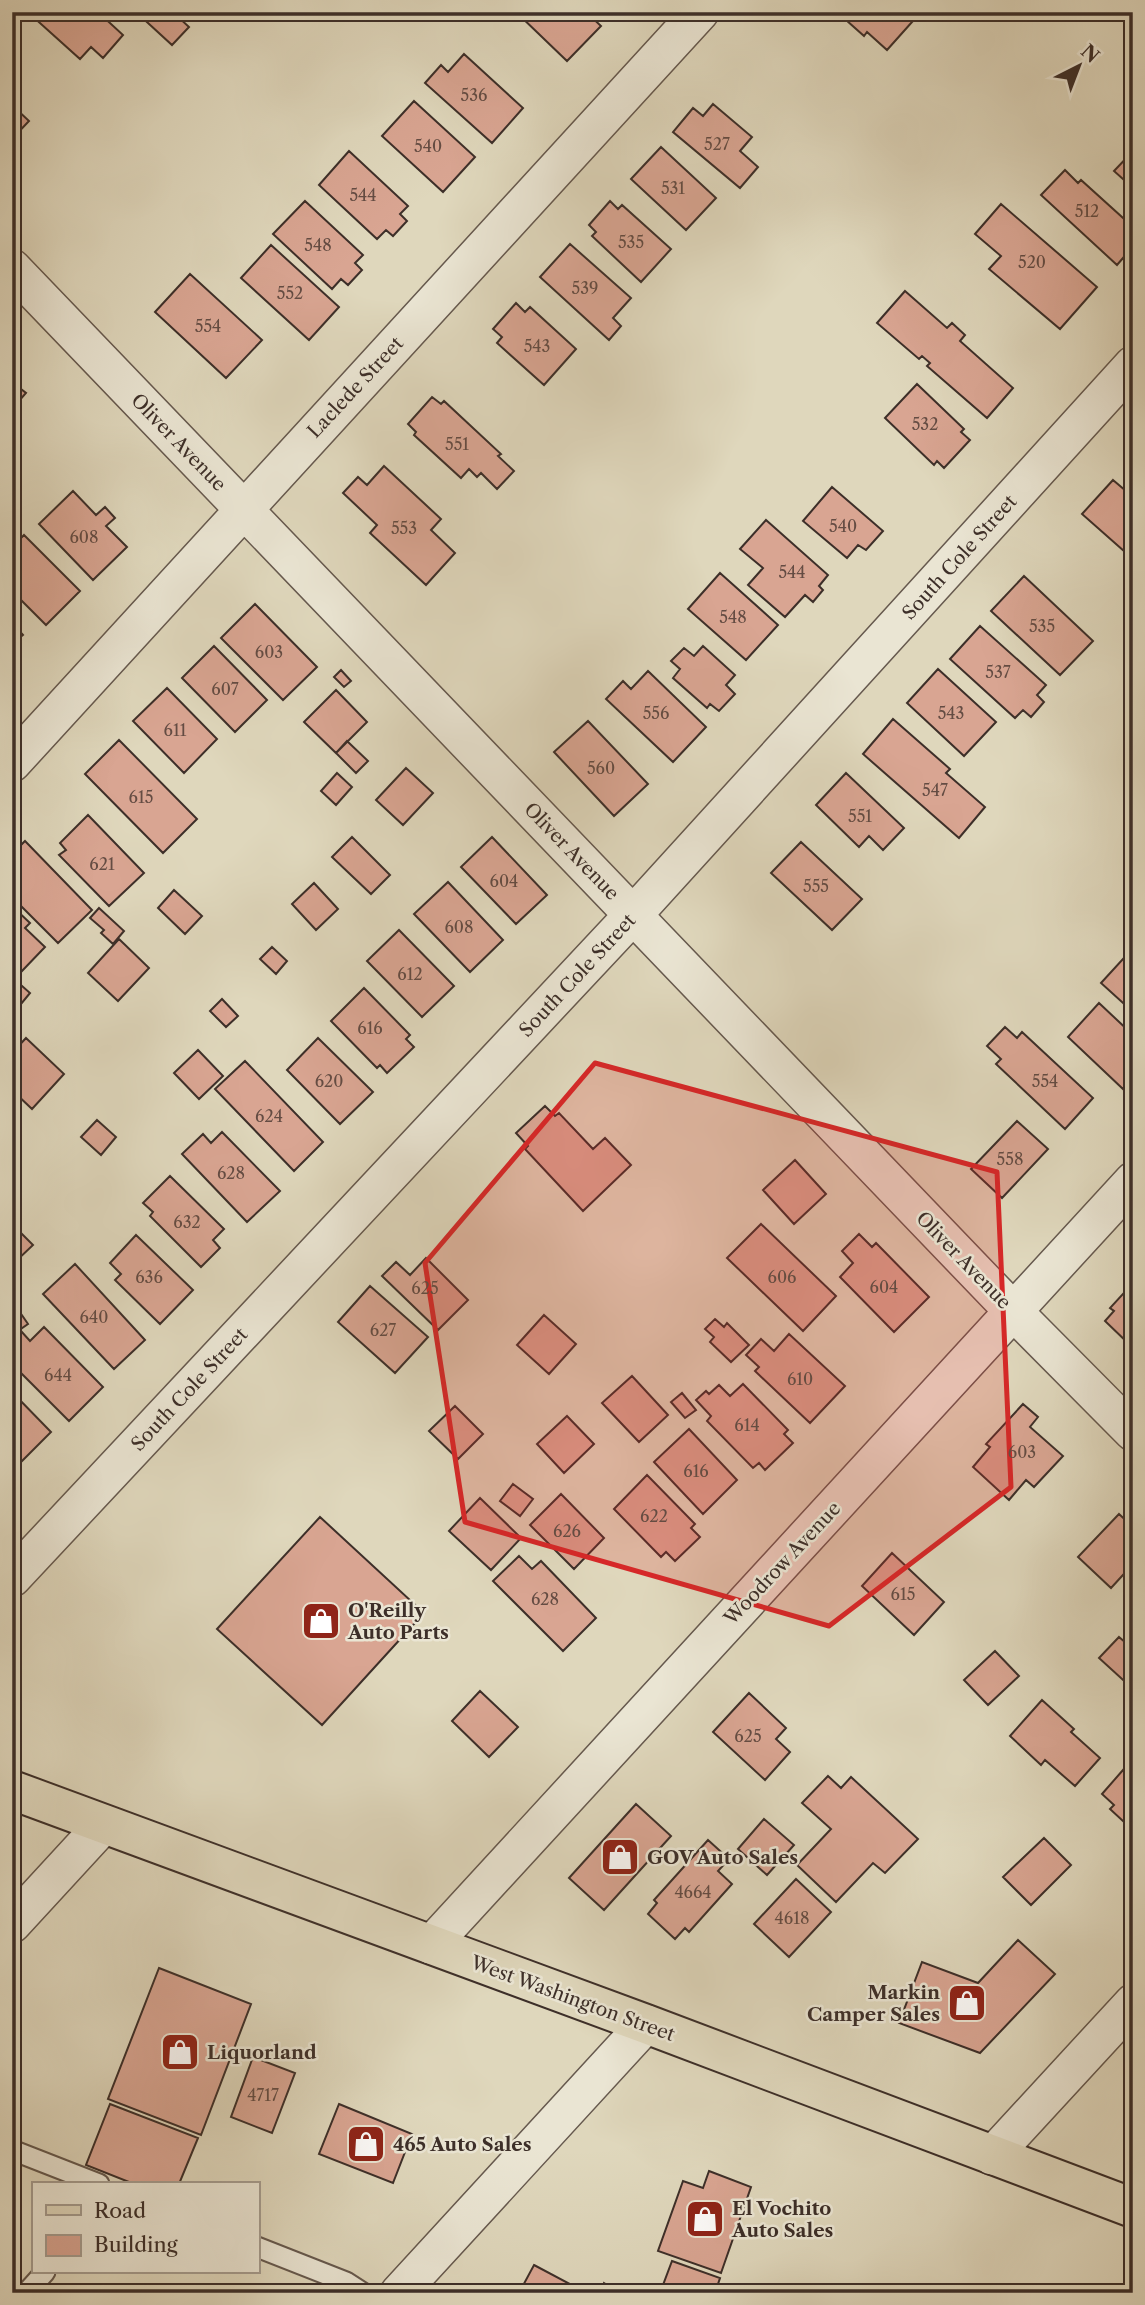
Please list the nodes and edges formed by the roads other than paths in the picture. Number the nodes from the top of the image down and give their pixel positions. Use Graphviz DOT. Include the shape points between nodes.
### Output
graph roads {
  1 [pos="700,12"];
  2 [pos="12,268"];
  3 [pos="1133,365"];
  4 [pos="243,509"];
  5 [pos="12,763"];
  6 [pos="633,915"];
  7 [pos="1133,1181"];
  8 [pos="1013,1311"];
  9 [pos="1133,1432"];
  10 [pos="12,1578"];
  11 [pos="12,1790"];
  12 [pos="104,1824"];
  13 [pos="12,1924"];
  14 [pos="431,1945"];
  15 [pos="1133,2003"];
  16 [pos="646,2024"];
  17 [pos="12,2150"];
  18 [pos="992,2156"];
  19 [pos="94,2182"];
  20 [pos="1133,2208"];
  21 [pos="259,2248"];
  22 [pos="43,2274"];
  23 [pos="26,2293"];
  24 [pos="363,2293"];
  25 [pos="399,2293"];
  1 -- 4 [label="street, Laclede Street"];
  2 -- 4 [label="street, Oliver Avenue"];
  3 -- 6 [label="street, South Cole Street"];
  4 -- 5 [label="street, Laclede Street"];
  4 -- 6 [label="street, Oliver Avenue"];
  6 -- 8 [label="street, Oliver Avenue"];
  6 -- 10 [label="street, South Cole Street"];
  7 -- 8 [label="street, Woodrow Avenue"];
  8 -- 9 [label="street, Oliver Avenue"];
  8 -- 14 [label="street, Woodrow Avenue"];
  11 -- 12 [label="main road, West Washington Street"];
  12 -- 13 [label="street"];
  12 -- 14 [label="main road, West Washington Street"];
  14 -- 16 [label="main road, West Washington Street"];
  15 -- 18 [label="street"];
  16 -- 18 [label="main road, West Washington Street"];
  16 -- 25 [label="street"];
  17 -- 19 [label="lane"];
  18 -- 20 [label="main road, West Washington Street"];
  21 -- 24 [label="lane"];
  22 -- 23 [label="lane"];
}
